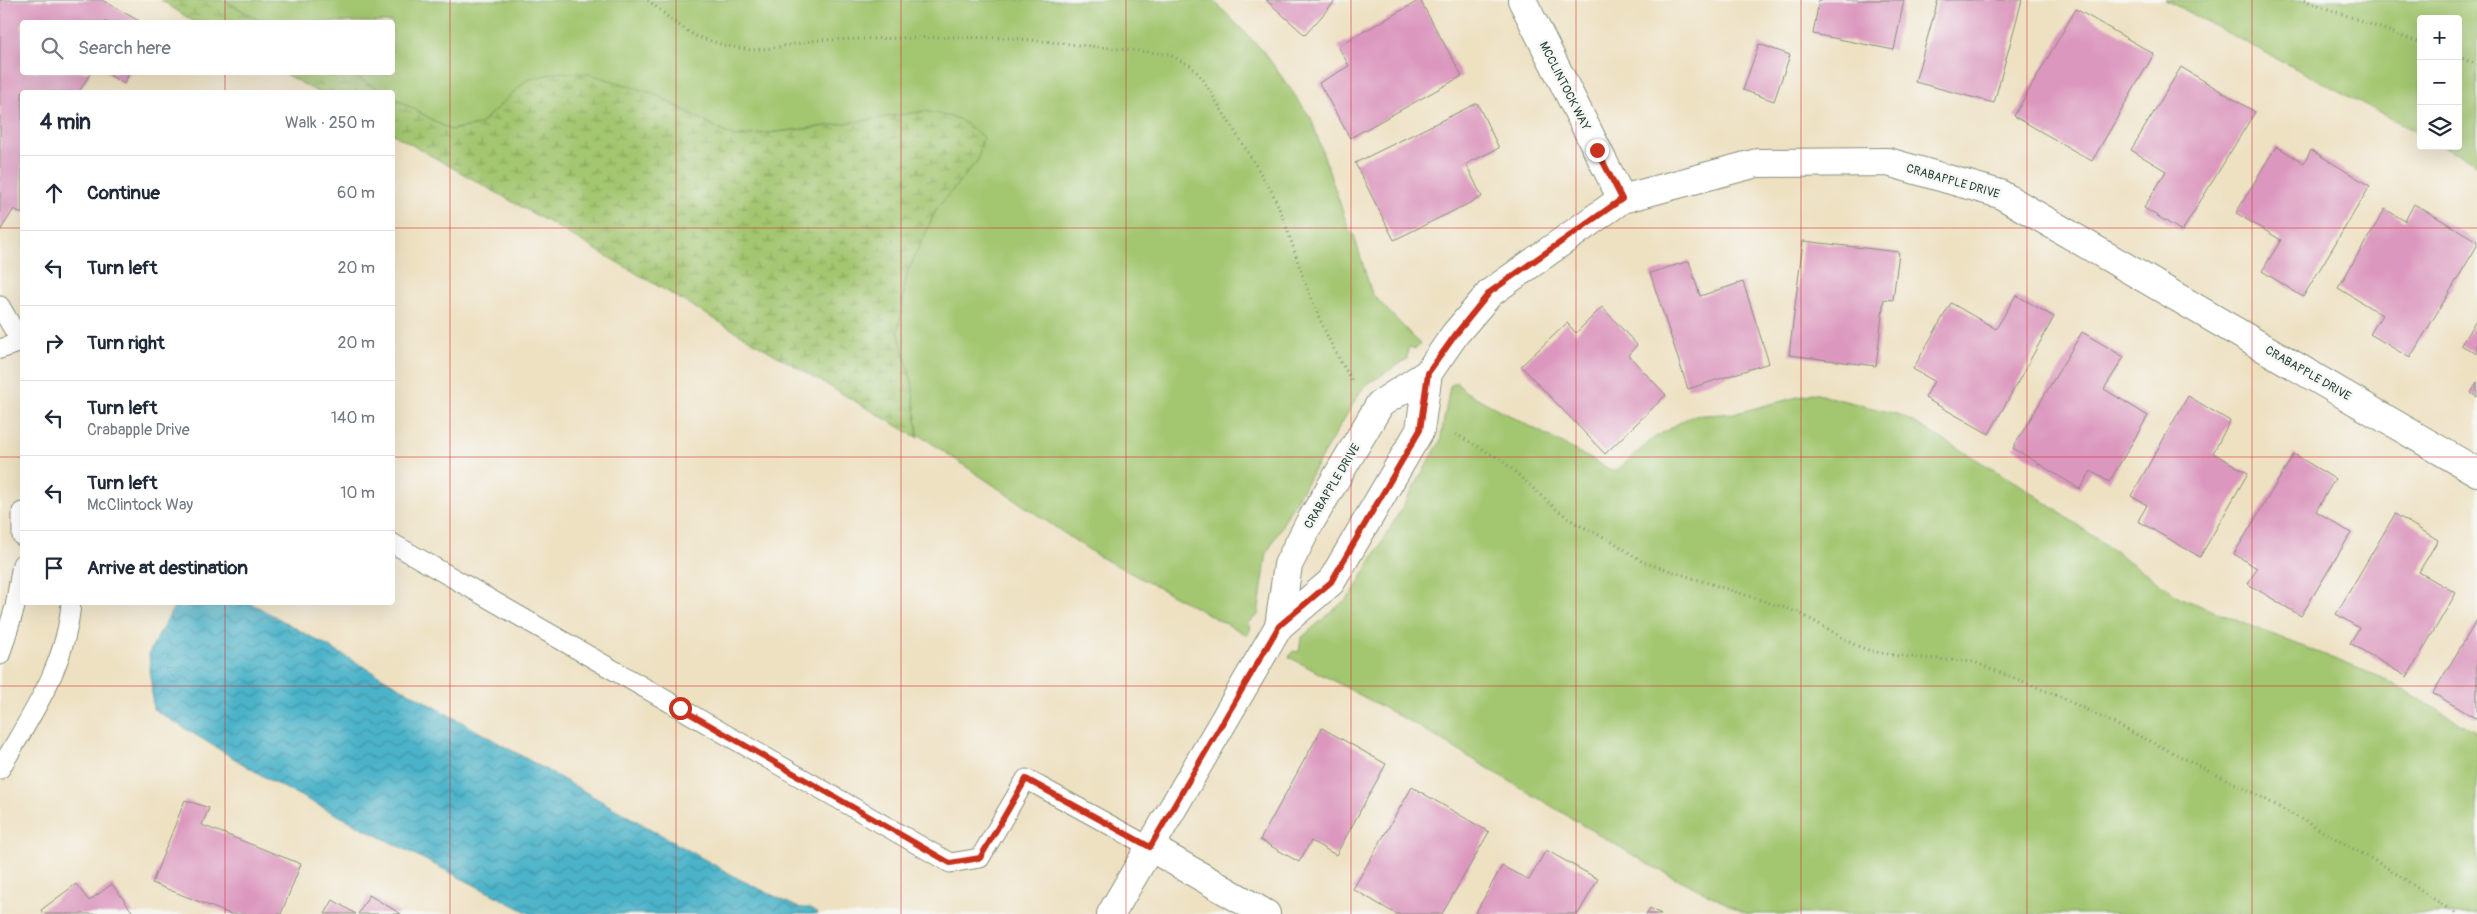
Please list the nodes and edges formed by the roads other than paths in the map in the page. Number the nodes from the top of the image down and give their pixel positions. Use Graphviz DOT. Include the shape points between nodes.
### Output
graph roads {
  1 [pos="1522,0"];
  2 [pos="1622,199"];
  3 [pos="0,306"];
  4 [pos="20,340"];
  5 [pos="20,344"];
  6 [pos="0,349"];
  7 [pos="1428,373"];
  8 [pos="2477,472"];
  9 [pos="395,545"];
  10 [pos="20,576"];
  11 [pos="71,605"];
  12 [pos="1279,626"];
  13 [pos="0,655"];
  14 [pos="0,769"];
  15 [pos="1150,847"];
  16 [pos="1111,914"];
  17 [pos="1266,914"];
  1 -- 2 [label="street, MCCLINTOCK WAY"];
  2 -- 7 [label="street, CRABAPPLE DRIVE" via="1490,292"];
  2 -- 8 [label="street, CRABAPPLE DRIVE" via="1757,164 1888,162 2000,194"];
  3 -- 4 [label="lane"];
  5 -- 6 [label="lane"];
  7 -- 12 [label="street, CRABAPPLE DRIVE" via="1420,430 1336,574 1331,582"];
  7 -- 12 [label="street, CRABAPPLE DRIVE" via="1380,404 1309,524 1288,565"];
  9 -- 15 [label="lane" via="950,863 980,858 1026,779"];
  10 -- 13 [label="lane" via="15,607"];
  11 -- 14 [label="lane" via="70,620 54,676"];
  12 -- 15 [label="street, CRABAPPLE DRIVE"];
  15 -- 16 [label="street, CRABAPPLE DRIVE"];
  15 -- 17 [label="street"];
}
